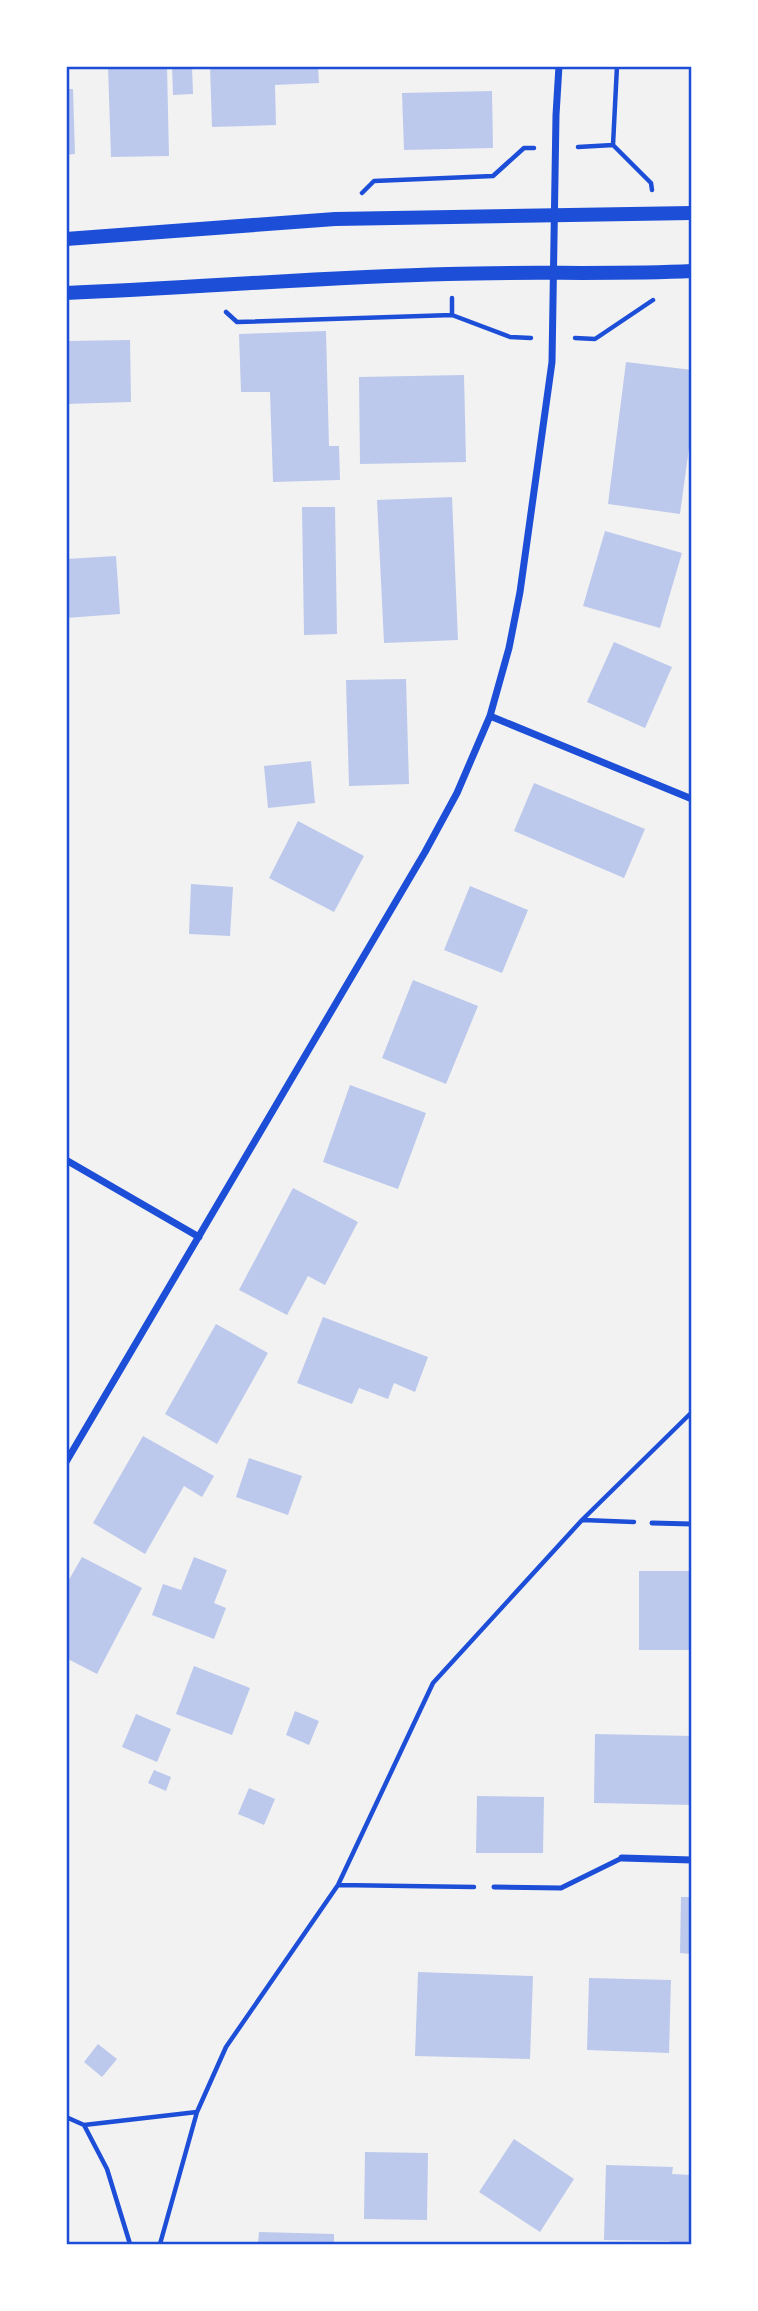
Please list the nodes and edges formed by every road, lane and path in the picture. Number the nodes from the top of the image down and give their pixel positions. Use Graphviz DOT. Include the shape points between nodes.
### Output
graph roads {
  1 [pos="559,66"];
  2 [pos="617,66"];
  3 [pos="524,148"];
  4 [pos="374,181"];
  5 [pos="651,183"];
  6 [pos="691,213"];
  7 [pos="555,215"];
  8 [pos="66,239"];
  9 [pos="691,271"];
  10 [pos="554,273"];
  11 [pos="66,293"];
  12 [pos="653,300"];
  13 [pos="237,322"];
  14 [pos="554,338"];
  15 [pos="490,716"];
  16 [pos="691,799"];
  17 [pos="66,1160"];
  18 [pos="199,1237"];
  19 [pos="691,1412"];
  20 [pos="66,1462"];
  21 [pos="582,1520"];
  22 [pos="652,1522"];
  23 [pos="691,1524"];
  24 [pos="622,1858"];
  25 [pos="691,1860"];
  26 [pos="338,1885"];
  27 [pos="494,1887"];
  28 [pos="197,2112"];
  29 [pos="66,2117"];
  30 [pos="84,2125"];
  31 [pos="130,2245"];
  32 [pos="160,2245"];
  1 -- 7 [label="street"];
  2 -- 5 [label="path" via="613,145"];
  3 -- 4 [label="path" via="493,176"];
  6 -- 7 [label="main road"];
  7 -- 8 [label="main road" via="335,219"];
  7 -- 10 [label="street"];
  9 -- 10 [label="main road"];
  10 -- 11 [label="main road" via="297,279"];
  10 -- 14 [label="street"];
  12 -- 14 [label="path" via="596,338"];
  13 -- 14 [label="path" via="452,315 510,337"];
  14 -- 15 [label="street" via="520,592"];
  15 -- 16 [label="street"];
  15 -- 18 [label="street" via="425,852"];
  17 -- 18 [label="street"];
  18 -- 20 [label="street"];
  19 -- 21 [label="path"];
  21 -- 22 [label="path"];
  21 -- 26 [label="path" via="433,1683"];
  22 -- 23 [label="lane"];
  24 -- 25 [label="street"];
  24 -- 27 [label="lane" via="561,1888"];
  26 -- 27 [label="path"];
  26 -- 28 [label="path" via="226,2047"];
  28 -- 30 [label="path"];
  28 -- 32 [label="path"];
  29 -- 30 [label="path"];
  30 -- 31 [label="path" via="107,2169"];
}
